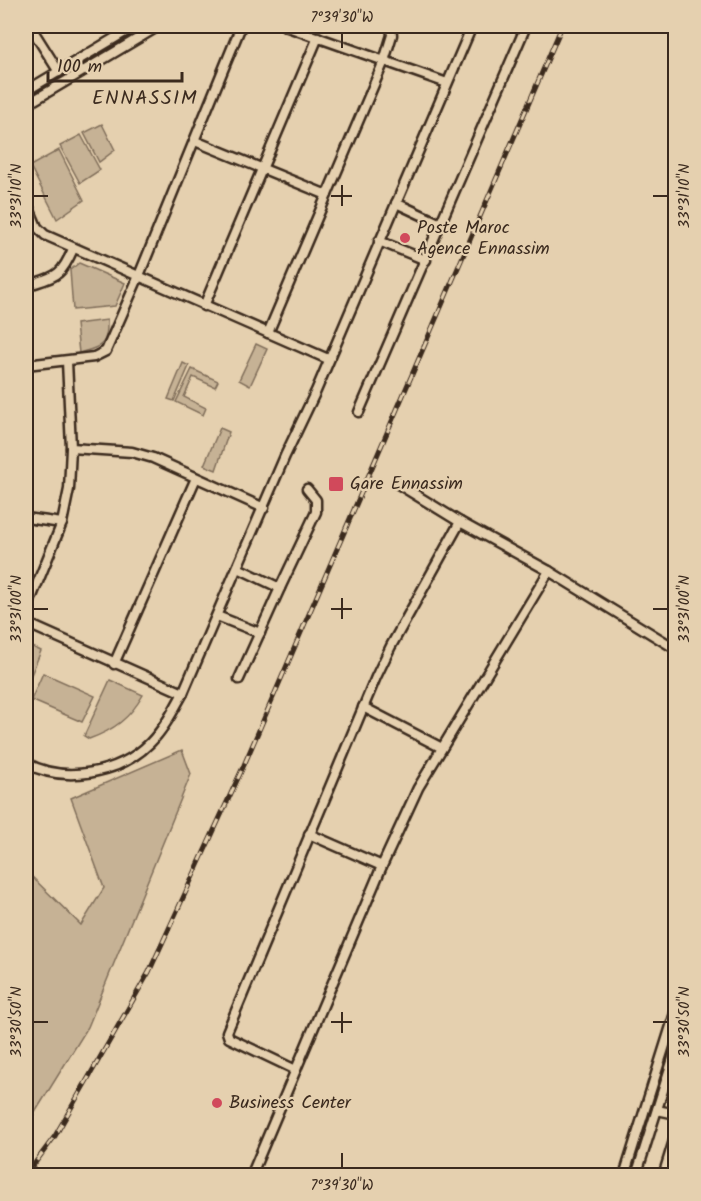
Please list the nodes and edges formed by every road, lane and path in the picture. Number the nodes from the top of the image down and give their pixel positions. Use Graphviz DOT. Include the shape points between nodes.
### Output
graph roads {
  1 [pos="30,26"];
  2 [pos="135,26"];
  3 [pos="159,26"];
  4 [pos="241,26"];
  5 [pos="285,26"];
  6 [pos="392,26"];
  7 [pos="472,26"];
  8 [pos="526,26"];
  9 [pos="318,37"];
  10 [pos="384,61"];
  11 [pos="59,72"];
  12 [pos="447,83"];
  13 [pos="26,91"];
  14 [pos="26,105"];
  15 [pos="195,141"];
  16 [pos="262,168"];
  17 [pos="327,195"];
  18 [pos="26,201"];
  19 [pos="396,203"];
  20 [pos="441,224"];
  21 [pos="380,241"];
  22 [pos="74,249"];
  23 [pos="426,260"];
  24 [pos="138,278"];
  25 [pos="26,286"];
  26 [pos="204,306"];
  27 [pos="268,333"];
  28 [pos="328,359"];
  29 [pos="67,361"];
  30 [pos="26,365"];
  31 [pos="359,412"];
  32 [pos="71,448"];
  33 [pos="196,478"];
  34 [pos="398,484"];
  35 [pos="307,489"];
  36 [pos="264,508"];
  37 [pos="26,518"];
  38 [pos="460,522"];
  39 [pos="62,523"];
  40 [pos="238,568"];
  41 [pos="549,571"];
  42 [pos="280,588"];
  43 [pos="26,611"];
  44 [pos="217,616"];
  45 [pos="26,623"];
  46 [pos="260,633"];
  47 [pos="675,649"];
  48 [pos="114,664"];
  49 [pos="239,679"];
  50 [pos="183,693"];
  51 [pos="363,707"];
  52 [pos="442,748"];
  53 [pos="26,763"];
  54 [pos="309,834"];
  55 [pos="382,866"];
  56 [pos="675,1010"];
  57 [pos="675,1049"];
  58 [pos="296,1070"];
  59 [pos="657,1110"];
  60 [pos="675,1114"];
  61 [pos="675,1134"];
  62 [pos="251,1176"];
  63 [pos="624,1176"];
  64 [pos="636,1176"];
  65 [pos="663,1176"];
  1 -- 11 [label="street"];
  2 -- 11 [label="street"];
  3 -- 14 [label="street"];
  4 -- 15 [label="street"];
  5 -- 9 [label="street"];
  6 -- 10 [label="street"];
  7 -- 12 [label="street"];
  8 -- 20 [label="street"];
  9 -- 10 [label="street"];
  9 -- 16 [label="street"];
  10 -- 12 [label="street"];
  10 -- 17 [label="street"];
  11 -- 13 [label="street"];
  12 -- 19 [label="street"];
  15 -- 16 [label="street"];
  15 -- 24 [label="street"];
  16 -- 17 [label="street"];
  16 -- 26 [label="street"];
  17 -- 27 [label="street"];
  18 -- 22 [label="street" via="45,236"];
  19 -- 20 [label="street"];
  19 -- 21 [label="street"];
  20 -- 23 [label="street"];
  21 -- 23 [label="street"];
  21 -- 28 [label="street"];
  22 -- 24 [label="street"];
  22 -- 25 [label="street" via="57,275"];
  23 -- 31 [label="street"];
  24 -- 26 [label="street"];
  24 -- 29 [label="street" via="106,351"];
  26 -- 27 [label="street"];
  27 -- 28 [label="street"];
  28 -- 36 [label="street"];
  29 -- 30 [label="street"];
  29 -- 32 [label="street"];
  32 -- 33 [label="street" via="132,452"];
  32 -- 39 [label="street"];
  33 -- 36 [label="street"];
  33 -- 48 [label="street"];
  34 -- 38 [label="street"];
  35 -- 42 [label="street" via="316,500 316,512"];
  36 -- 40 [label="street"];
  37 -- 39 [label="street"];
  38 -- 41 [label="street"];
  38 -- 51 [label="street" via="391,646"];
  39 -- 43 [label="street"];
  40 -- 42 [label="street"];
  40 -- 44 [label="street"];
  41 -- 47 [label="street"];
  41 -- 52 [label="street"];
  42 -- 46 [label="street"];
  44 -- 46 [label="street"];
  44 -- 50 [label="street"];
  45 -- 48 [label="street"];
  46 -- 49 [label="street"];
  48 -- 50 [label="street"];
  50 -- 53 [label="street" via="150,743 112,766 66,774"];
  51 -- 52 [label="street"];
  51 -- 54 [label="street"];
  52 -- 55 [label="street" via="418,788"];
  54 -- 55 [label="street"];
  54 -- 58 [label="street" via="226,1032 229,1038"];
  55 -- 58 [label="street"];
  56 -- 63 [label="street"];
  57 -- 59 [label="street"];
  58 -- 62 [label="street"];
  59 -- 60 [label="street"];
  59 -- 64 [label="street"];
  61 -- 65 [label="street"];
}
